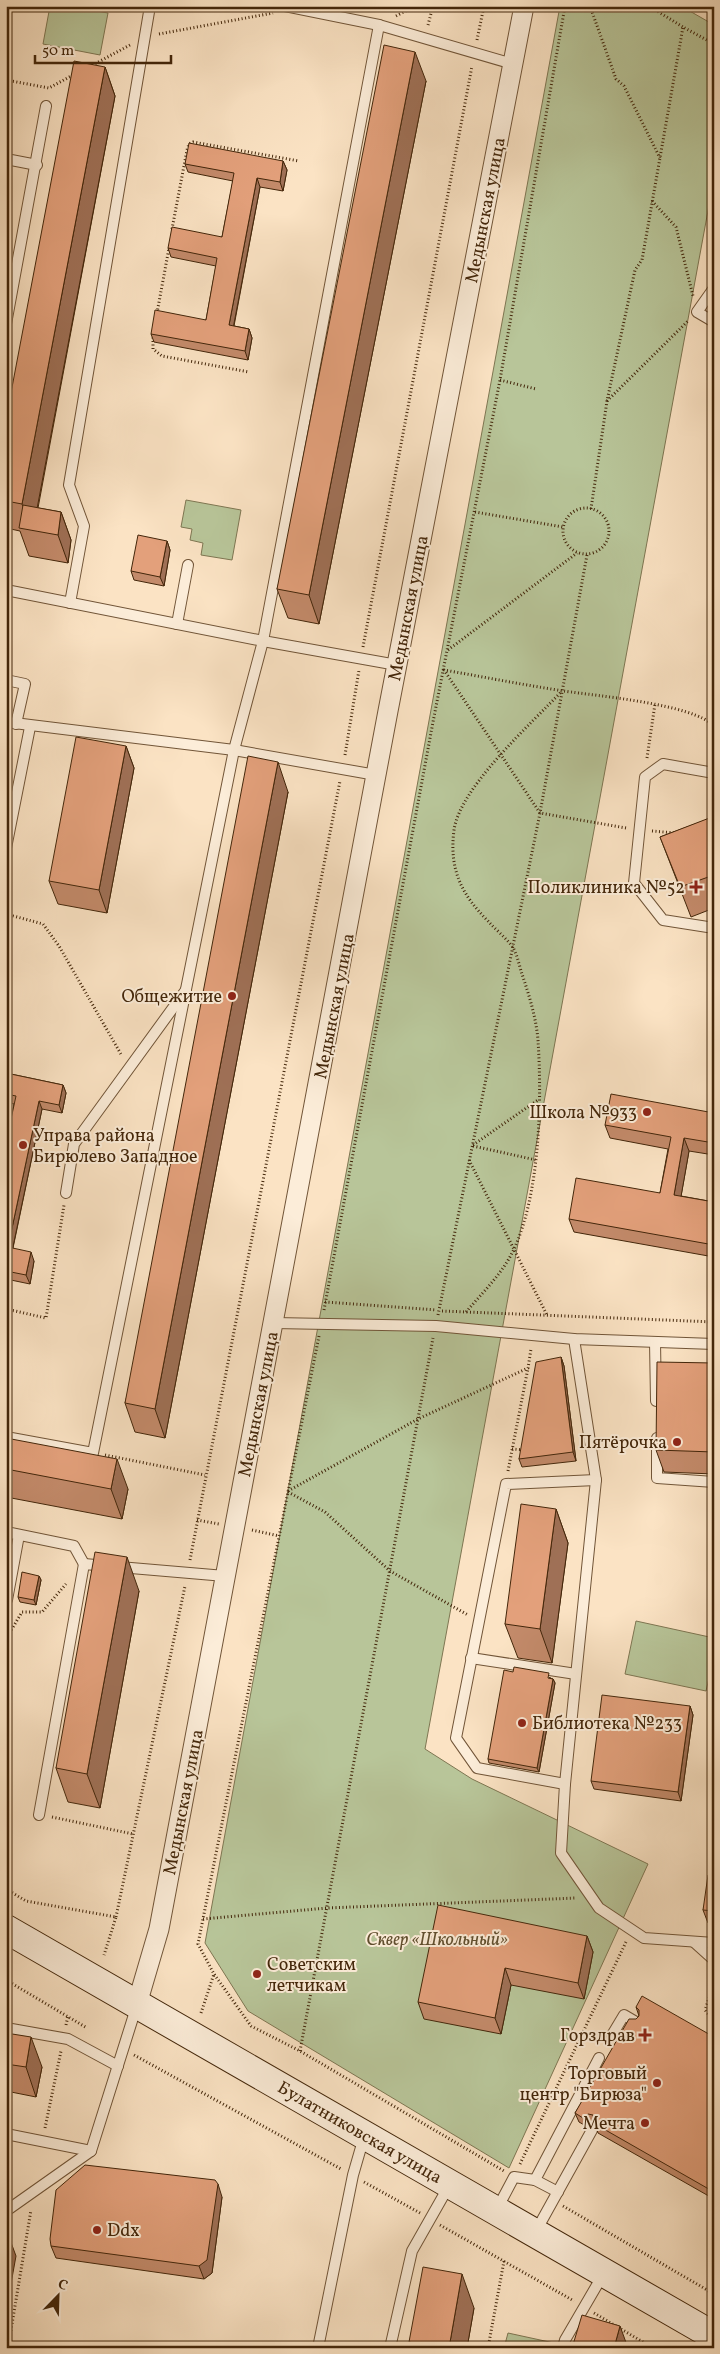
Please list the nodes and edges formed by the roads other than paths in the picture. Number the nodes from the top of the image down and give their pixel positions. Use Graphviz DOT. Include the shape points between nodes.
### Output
graph roads {
  1 [pos="150,6"];
  2 [pos="285,6"];
  3 [pos="524,6"];
  4 [pos="378,25"];
  5 [pos="513,64"];
  6 [pos="46,106"];
  7 [pos="6,159"];
  8 [pos="37,165"];
  9 [pos="714,288"];
  10 [pos="714,322"];
  11 [pos="6,324"];
  12 [pos="188,566"];
  13 [pos="6,590"];
  14 [pos="70,603"];
  15 [pos="177,624"];
  16 [pos="263,641"];
  17 [pos="397,665"];
  18 [pos="6,680"];
  19 [pos="11,723"];
  20 [pos="30,726"];
  21 [pos="234,750"];
  22 [pos="714,773"];
  23 [pos="376,775"];
  24 [pos="6,848"];
  25 [pos="714,928"];
  26 [pos="188,987"];
  27 [pos="66,1194"];
  28 [pos="274,1323"];
  29 [pos="574,1339"];
  30 [pos="655,1342"];
  31 [pos="714,1344"];
  32 [pos="656,1412"];
  33 [pos="656,1431"];
  34 [pos="6,1436"];
  35 [pos="596,1480"];
  36 [pos="714,1482"];
  37 [pos="6,1532"];
  38 [pos="19,1535"];
  39 [pos="84,1564"];
  40 [pos="226,1576"];
  41 [pos="7,1600"];
  42 [pos="471,1658"];
  43 [pos="576,1674"];
  44 [pos="565,1784"];
  45 [pos="39,1815"];
  46 [pos="6,1929"];
  47 [pos="694,1942"];
  48 [pos="714,1943"];
  49 [pos="714,1960"];
  50 [pos="137,2004"];
  51 [pos="636,2022"];
  52 [pos="6,2028"];
  53 [pos="612,2034"];
  54 [pos="599,2058"];
  55 [pos="118,2066"];
  56 [pos="592,2130"];
  57 [pos="365,2133"];
  58 [pos="6,2134"];
  59 [pos="90,2151"];
  60 [pos="535,2180"];
  61 [pos="450,2183"];
  62 [pos="556,2196"];
  63 [pos="496,2210"];
  64 [pos="6,2211"];
  65 [pos="535,2232"];
  66 [pos="604,2272"];
  67 [pos="714,2336"];
  68 [pos="318,2348"];
  69 [pos="390,2348"];
  70 [pos="563,2348"];
  1 -- 14 [label="lane" via="69,485 84,526"];
  2 -- 4 [label="lane"];
  3 -- 5 [label="street, Медынская улица"];
  4 -- 5 [label="lane"];
  4 -- 16 [label="lane"];
  5 -- 17 [label="street, Медынская улица"];
  6 -- 8 [label="lane"];
  7 -- 8 [label="lane"];
  8 -- 11 [label="lane"];
  9 -- 10 [label="lane" via="697,312"];
  12 -- 15 [label="lane"];
  13 -- 14 [label="lane"];
  14 -- 15 [label="lane"];
  15 -- 16 [label="lane"];
  16 -- 17 [label="lane"];
  16 -- 21 [label="lane"];
  17 -- 23 [label="street, Медынская улица"];
  18 -- 19 [label="lane" via="25,684"];
  19 -- 20 [label="lane"];
  20 -- 21 [label="lane"];
  20 -- 24 [label="lane"];
  21 -- 23 [label="lane"];
  21 -- 26 [label="lane"];
  22 -- 25 [label="lane" via="663,764 645,777 634,882 663,920"];
  23 -- 28 [label="street, Медынская улица"];
  26 -- 27 [label="lane" via="74,1144"];
  26 -- 34 [label="lane" via="93,1452"];
  28 -- 29 [label="lane" via="436,1326"];
  28 -- 40 [label="street, Медынская улица"];
  29 -- 30 [label="lane"];
  29 -- 35 [label="lane"];
  30 -- 31 [label="lane"];
  30 -- 32 [label="lane"];
  33 -- 36 [label="lane" via="657,1478"];
  35 -- 42 [label="lane" via="506,1484"];
  35 -- 43 [label="lane"];
  37 -- 38 [label="lane"];
  38 -- 39 [label="lane" via="74,1546"];
  38 -- 41 [label="lane"];
  39 -- 40 [label="lane"];
  39 -- 45 [label="lane"];
  40 -- 50 [label="street, Медынская улица" via="159,1929"];
  42 -- 43 [label="lane"];
  42 -- 44 [label="lane" via="456,1738 477,1768"];
  43 -- 44 [label="lane"];
  44 -- 47 [label="lane" via="561,1853 599,1908 644,1938"];
  46 -- 50 [label="street, Булатниковская улица"];
  47 -- 48 [label="lane"];
  47 -- 49 [label="lane"];
  50 -- 55 [label="lane"];
  50 -- 57 [label="street, Булатниковская улица"];
  51 -- 53 [label="lane" via="624,2015"];
  52 -- 55 [label="lane" via="64,2038"];
  54 -- 60 [label="lane"];
  55 -- 59 [label="lane"];
  56 -- 62 [label="lane"];
  57 -- 61 [label="street, Булатниковская улица"];
  57 -- 68 [label="lane" via="353,2175"];
  58 -- 59 [label="lane"];
  59 -- 64 [label="lane"];
  60 -- 62 [label="lane"];
  60 -- 63 [label="lane" via="514,2177"];
  61 -- 63 [label="street, Булатниковская улица"];
  61 -- 69 [label="lane" via="412,2251"];
  62 -- 65 [label="lane"];
  63 -- 65 [label="street, Булатниковская улица"];
  65 -- 66 [label="street, Булатниковская улица"];
  66 -- 67 [label="street, Булатниковская улица"];
  66 -- 70 [label="lane" via="564,2340"];
}
